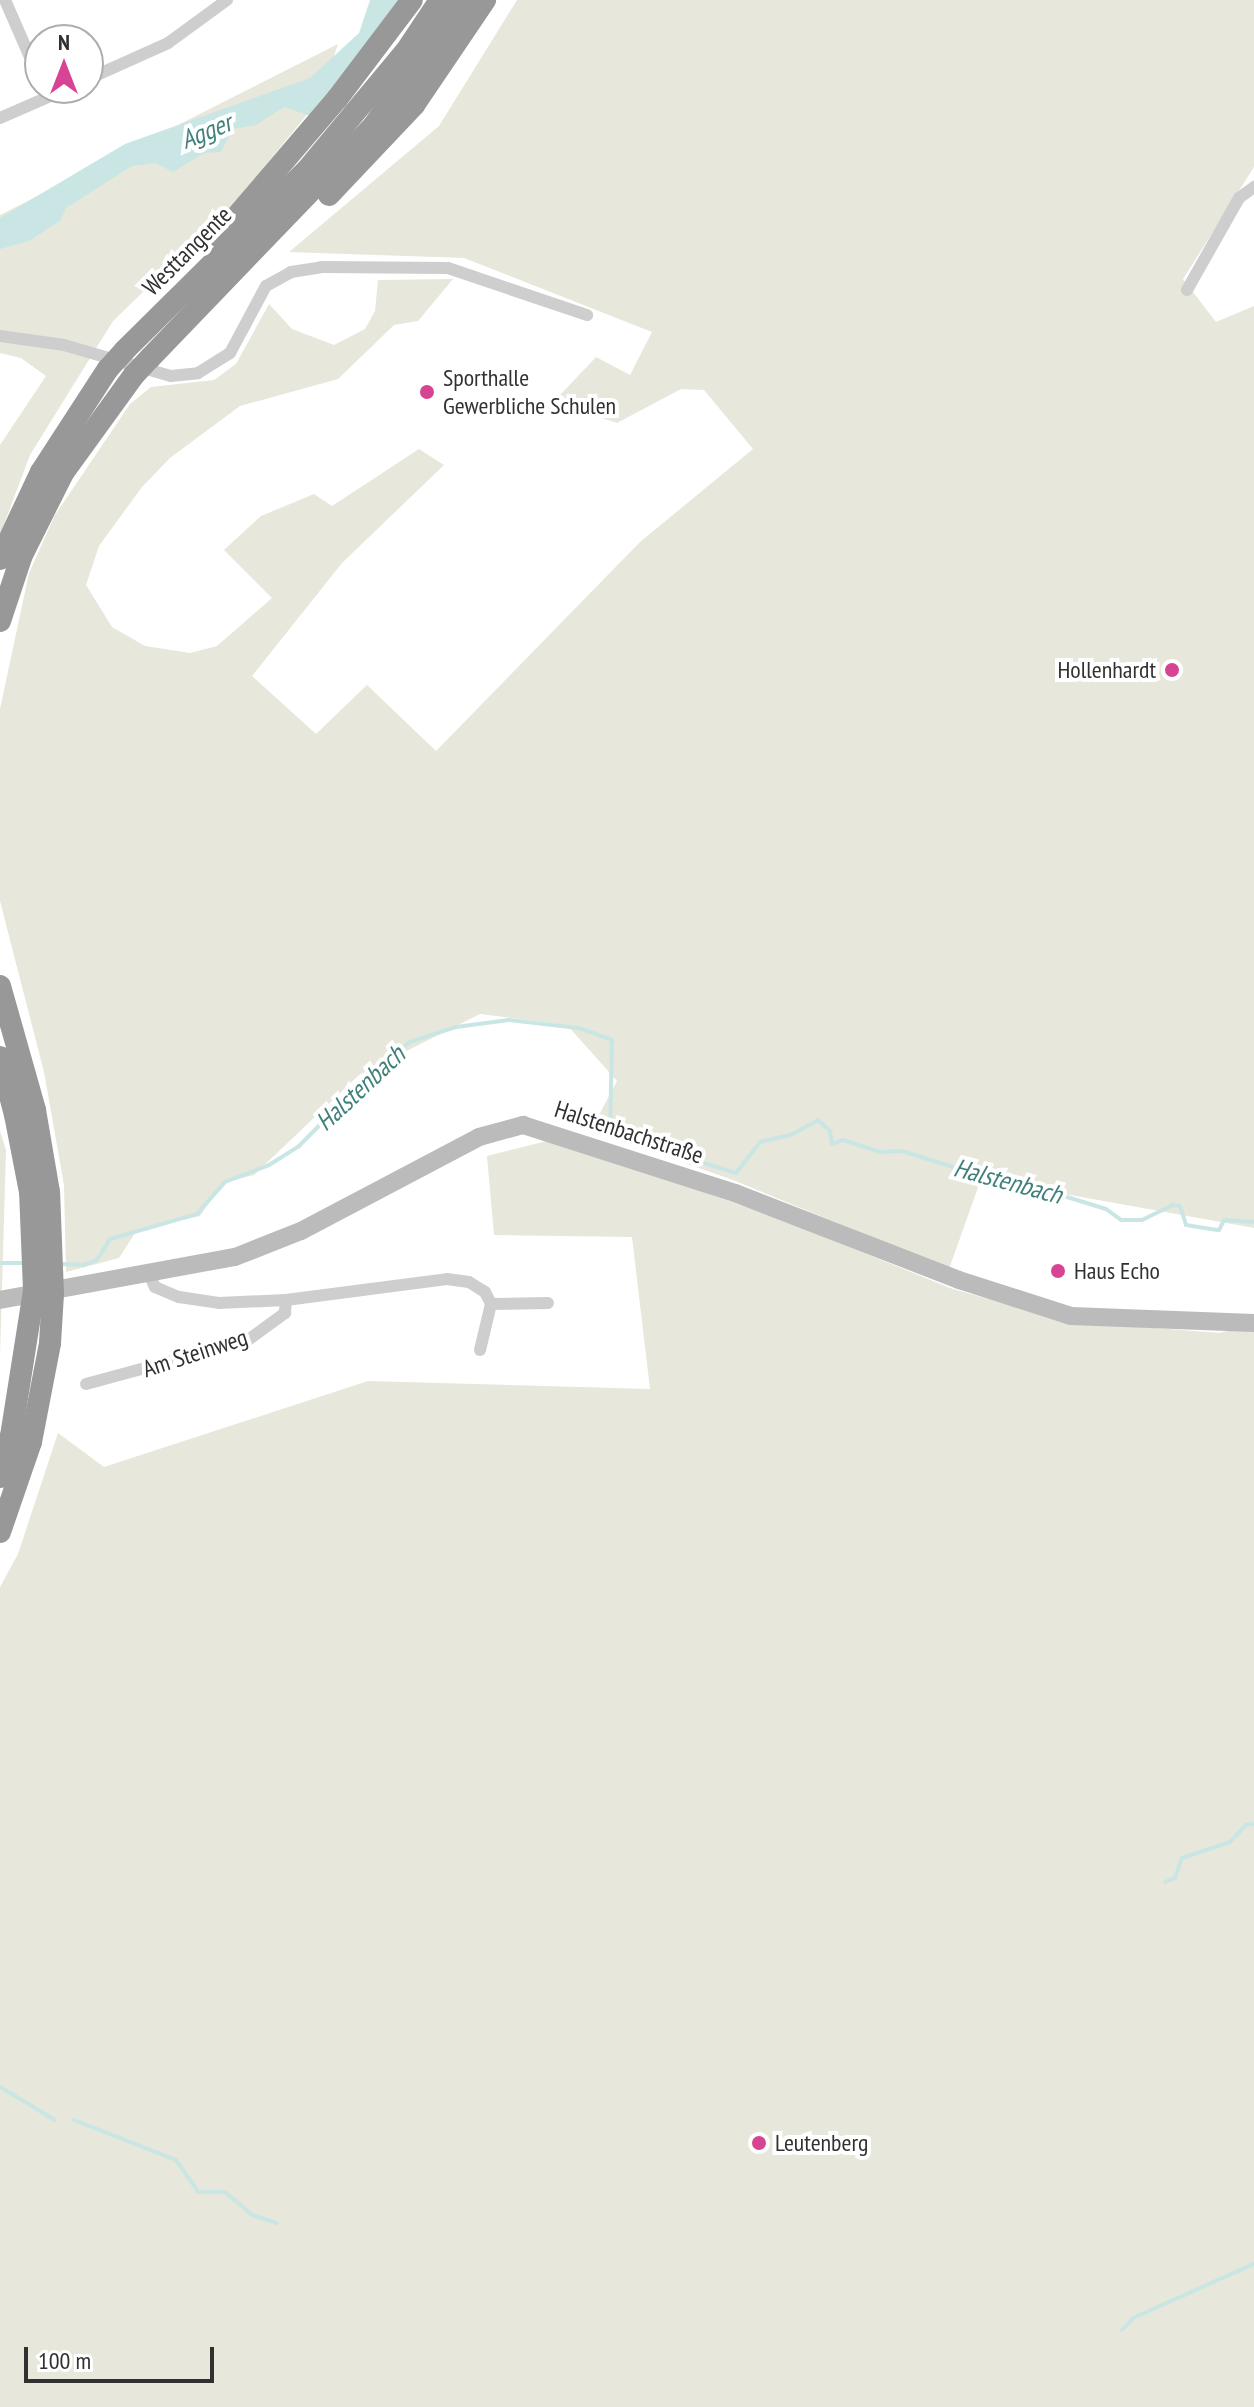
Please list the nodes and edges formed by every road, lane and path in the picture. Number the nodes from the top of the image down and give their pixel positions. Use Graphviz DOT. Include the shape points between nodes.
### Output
graph roads {
  1 [pos="5,0"];
  2 [pos="227,0"];
  3 [pos="412,0"];
  4 [pos="440,0"];
  5 [pos="462,0"];
  6 [pos="485,0"];
  7 [pos="24,43"];
  8 [pos="104,72"];
  9 [pos="26,104"];
  10 [pos="0,118"];
  11 [pos="366,118"];
  12 [pos="1254,187"];
  13 [pos="256,247"];
  14 [pos="1187,290"];
  15 [pos="177,297"];
  16 [pos="587,315"];
  17 [pos="0,336"];
  18 [pos="0,559"];
  19 [pos="0,621"];
  20 [pos="0,986"];
  21 [pos="0,1057"];
  22 [pos="25,1113"];
  23 [pos="150,1276"];
  24 [pos="0,1300"];
  25 [pos="286,1300"];
  26 [pos="548,1303"];
  27 [pos="491,1304"];
  28 [pos="1254,1323"];
  29 [pos="480,1350"];
  30 [pos="86,1384"];
  31 [pos="21,1439"];
  32 [pos="0,1477"];
  33 [pos="0,1532"];
  1 -- 7 [label="street"];
  2 -- 8 [label="street" via="168,43"];
  3 -- 15 [label="highway" via="292,154 192,266"];
  4 -- 11 [label="highway, Westtangente"];
  5 -- 11 [label="highway, Westtangente"];
  6 -- 13 [label="highway" via="439,73 376,151 281,235"];
  9 -- 10 [label="street"];
  11 -- 13 [label="highway, Westtangente"];
  11 -- 15 [label="highway, Westtangente"];
  12 -- 14 [label="street" via="1239,198"];
  13 -- 19 [label="highway, Westtangente, bridge" via="134,375 63,473 22,555"];
  15 -- 18 [label="highway, Westtangente, bridge" via="108,369 41,472"];
  16 -- 17 [label="street" via="448,268 321,267 291,272 266,286 230,353 198,373 171,376 64,345"];
  20 -- 22 [label="highway"];
  21 -- 22 [label="highway"];
  22 -- 31 [label="highway, bridge" via="49,1192 53,1294 50,1343"];
  23 -- 24 [label="street, Halstenbachstraße"];
  23 -- 25 [label="street, Am Steinweg" via="155,1287 179,1297 219,1303"];
  23 -- 28 [label="street, Halstenbachstraße" via="270,1245 479,1137 523,1125 735,1193 959,1280 1071,1316"];
  25 -- 27 [label="street, Am Steinweg" via="447,1279 469,1282 485,1292"];
  25 -- 30 [label="street, Am Steinweg" via="285,1313 248,1340"];
  26 -- 27 [label="street"];
  27 -- 29 [label="street"];
  31 -- 32 [label="highway"];
  31 -- 33 [label="highway"];
}
